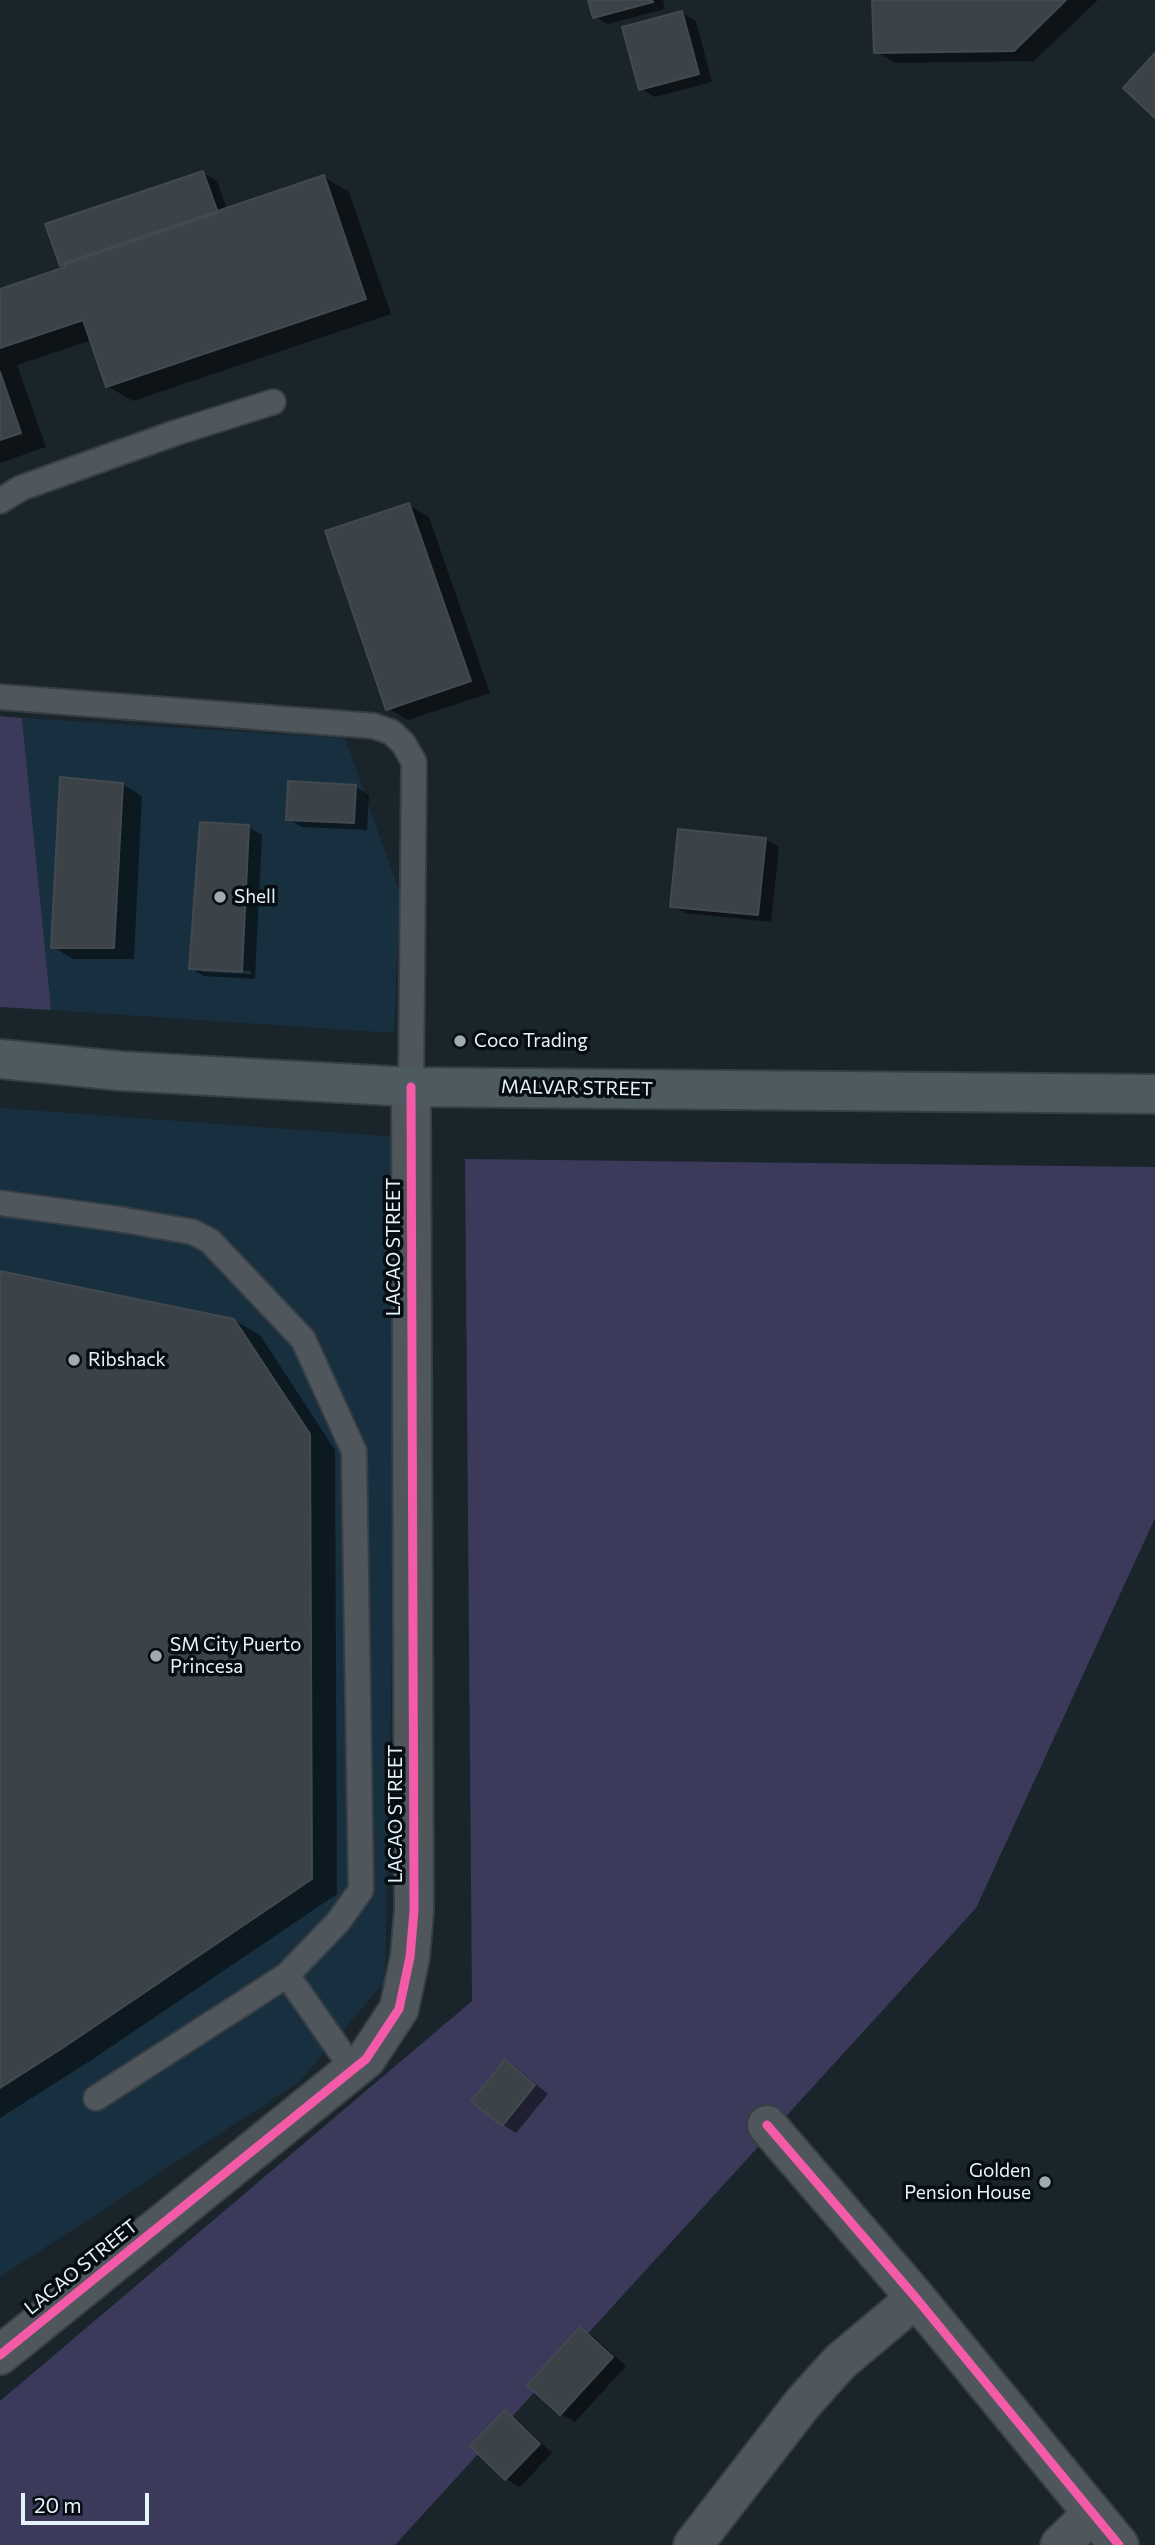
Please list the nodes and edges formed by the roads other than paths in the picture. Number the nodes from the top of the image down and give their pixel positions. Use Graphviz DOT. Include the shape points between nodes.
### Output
graph roads {
  1 [pos="273,402"];
  2 [pos="0,501"];
  3 [pos="0,697"];
  4 [pos="0,1059"];
  5 [pos="411,1087"];
  6 [pos="1155,1094"];
  7 [pos="0,1203"];
  8 [pos="287,1975"];
  9 [pos="352,2068"];
  10 [pos="96,2098"];
  11 [pos="767,2125"];
  12 [pos="916,2298"];
  13 [pos="0,2355"];
  14 [pos="1093,2514"];
  15 [pos="693,2545"];
  16 [pos="1060,2545"];
  17 [pos="1119,2545"];
  1 -- 2 [label="lane" via="34,483"];
  3 -- 5 [label="lane" via="374,726 391,732 414,762"];
  4 -- 5 [label="main road, MALVAR STREET" via="121,1071"];
  5 -- 6 [label="main road, MALVAR STREET"];
  5 -- 9 [label="street, LACAO STREET" via="414,1911 399,2008 366,2059"];
  7 -- 8 [label="lane" via="155,1225 193,1232 210,1241 303,1339 354,1451 361,1891"];
  8 -- 9 [label="lane"];
  8 -- 10 [label="lane"];
  9 -- 13 [label="street, LACAO STREET"];
  11 -- 12 [label="street"];
  12 -- 14 [label="street"];
  12 -- 15 [label="street" via="840,2362"];
  14 -- 16 [label="street"];
  14 -- 17 [label="street"];
}
